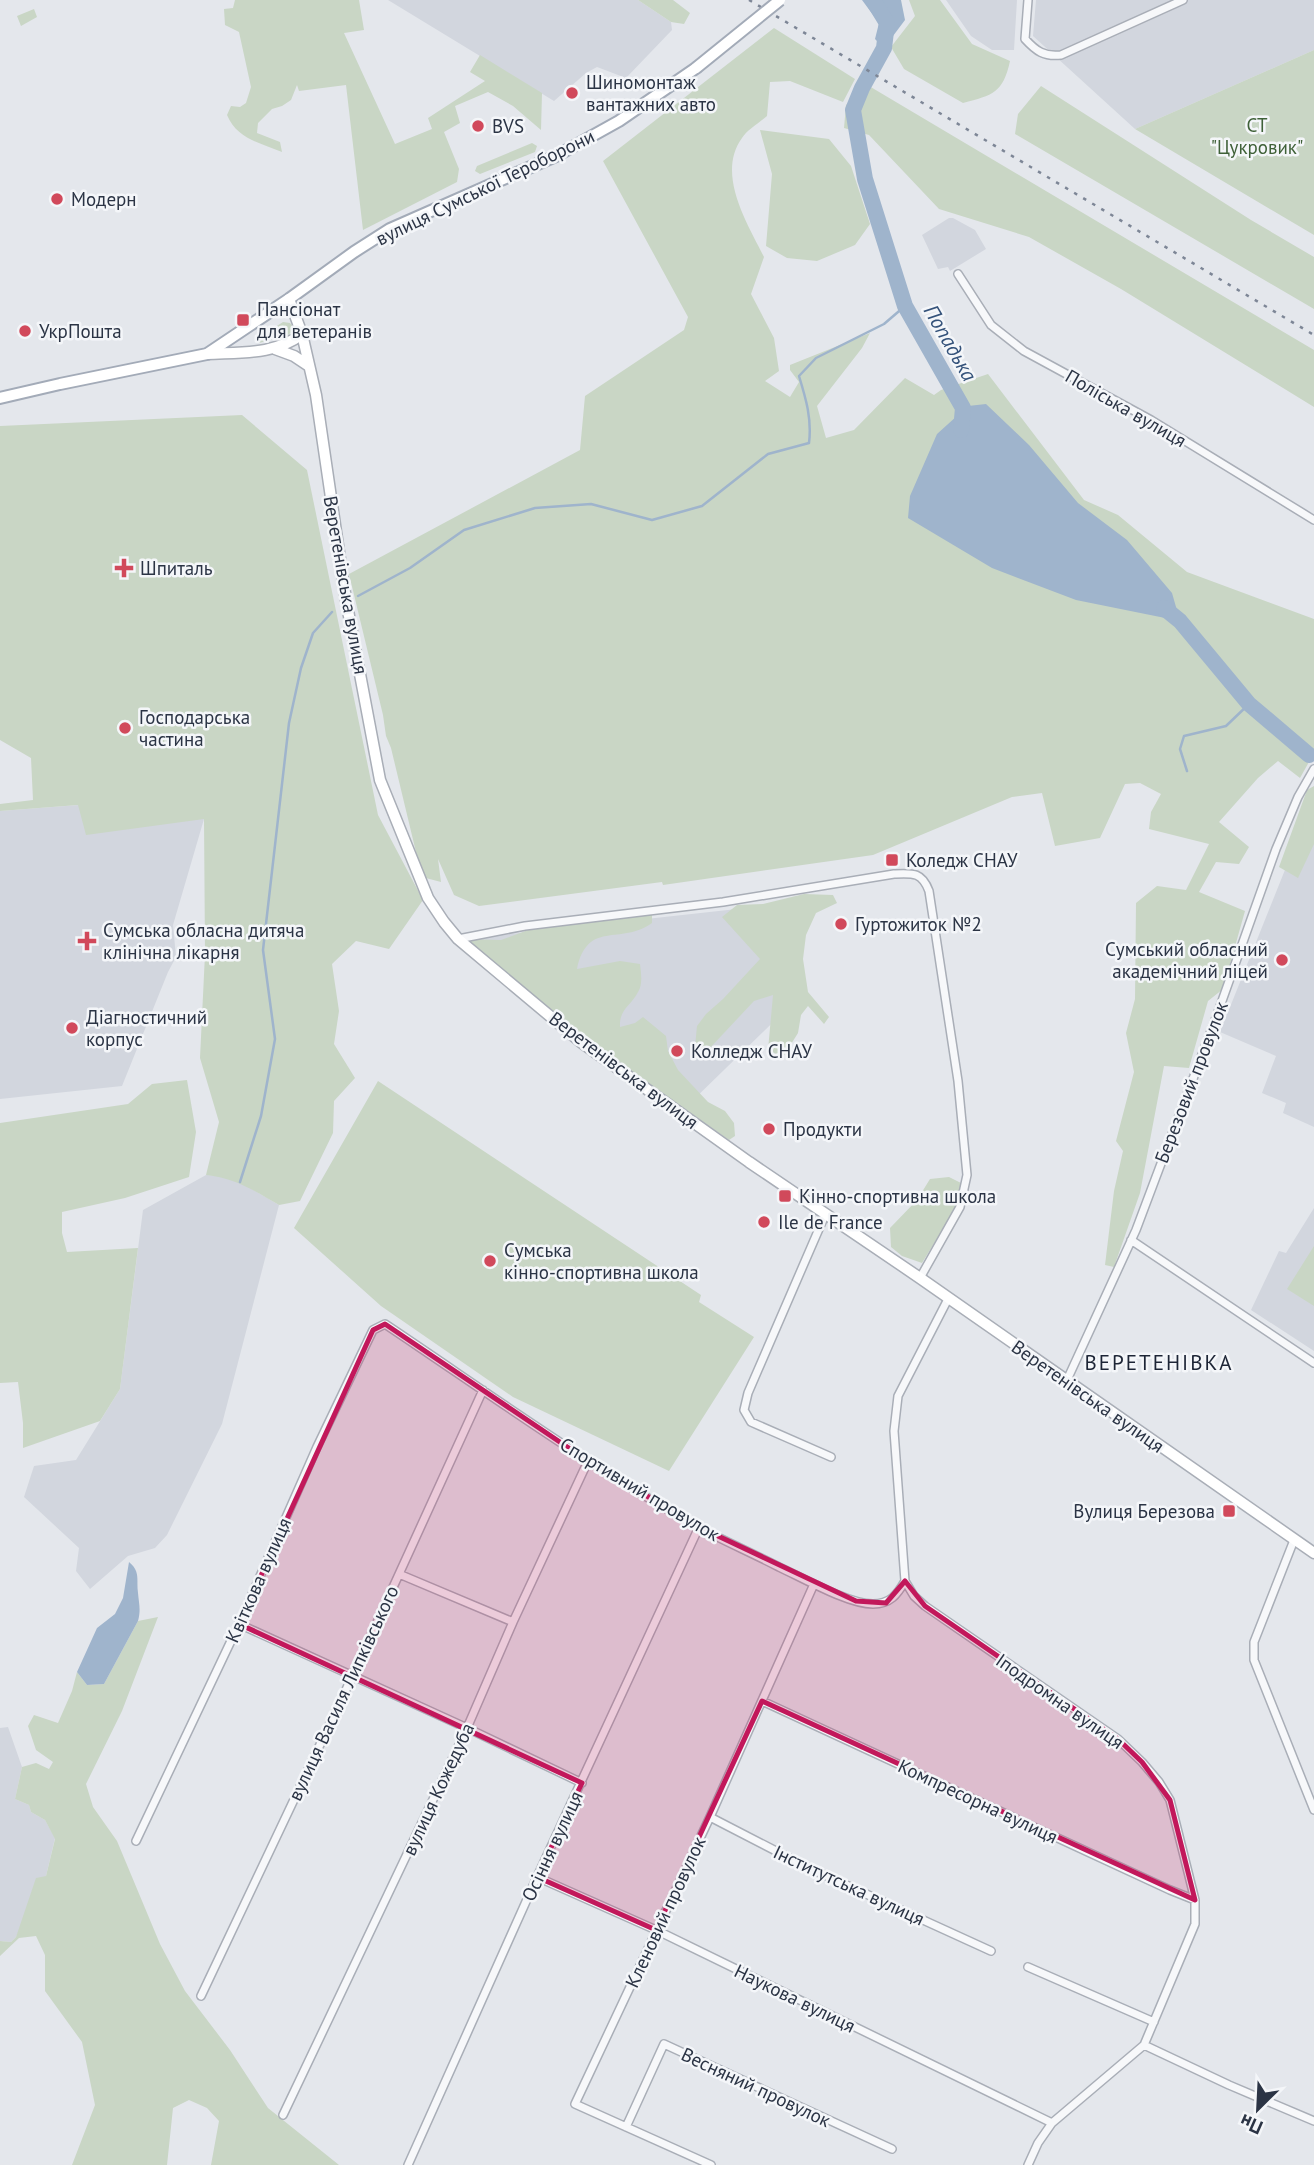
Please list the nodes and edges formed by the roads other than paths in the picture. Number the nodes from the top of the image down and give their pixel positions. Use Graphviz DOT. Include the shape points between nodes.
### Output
graph roads {
  1 [pos="780,0"];
  2 [pos="1028,0"];
  3 [pos="1183,0"];
  4 [pos="958,274"];
  5 [pos="289,299"];
  6 [pos="302,334"];
  7 [pos="275,349"];
  8 [pos="208,354"];
  9 [pos="309,366"];
  10 [pos="0,398"];
  11 [pos="1314,520"];
  12 [pos="1314,769"];
  13 [pos="458,939"];
  14 [pos="825,1215"];
  15 [pos="1131,1240"];
  16 [pos="920,1278"];
  17 [pos="948,1298"];
  18 [pos="385,1324"];
  19 [pos="1314,1363"];
  20 [pos="1067,1380"];
  21 [pos="483,1390"];
  22 [pos="831,1457"];
  23 [pos="587,1461"];
  24 [pos="699,1527"];
  25 [pos="1294,1540"];
  26 [pos="1314,1553"];
  27 [pos="399,1574"];
  28 [pos="905,1581"];
  29 [pos="814,1584"];
  30 [pos="513,1622"];
  31 [pos="239,1624"];
  32 [pos="353,1675"];
  33 [pos="762,1701"];
  34 [pos="467,1728"];
  35 [pos="582,1783"];
  36 [pos="1314,1810"];
  37 [pos="710,1817"];
  38 [pos="136,1841"];
  39 [pos="537,1877"];
  40 [pos="1195,1900"];
  41 [pos="656,1930"];
  42 [pos="991,1951"];
  43 [pos="1028,1967"];
  44 [pos="201,1996"];
  45 [pos="1154,2022"];
  46 [pos="1143,2045"];
  47 [pos="283,2115"];
  48 [pos="1314,2121"];
  49 [pos="1052,2123"];
  50 [pos="626,2127"];
  51 [pos="892,2149"];
  52 [pos="408,2165"];
  53 [pos="711,2165"];
  54 [pos="1028,2165"];
  1 -- 5 [label="main road, вулиця Сумської Тероборони, bridge" via="696,68 619,121 558,155 390,229"];
  2 -- 3 [label="street" via="1025,39 1037,52 1052,57"];
  4 -- 11 [label="street, Поліська вулиця" via="991,325 1024,351 1151,420"];
  5 -- 6 [label="street, Веретенівська вулиця"];
  5 -- 8 [label="main road, вулиця Сумської Тероборони"];
  6 -- 7 [label="street"];
  6 -- 9 [label="street, Веретенівська вулиця"];
  7 -- 8 [label="street"];
  7 -- 9 [label="street"];
  8 -- 10 [label="main road, вулиця Сумської Тероборони"];
  9 -- 13 [label="street, Веретенівська вулиця" via="380,780 428,898"];
  12 -- 15 [label="street, Березовий провулок" via="1276,849"];
  13 -- 14 [label="street, Веретенівська вулиця" via="582,1043"];
  13 -- 16 [label="street" via="894,874 913,873 925,881 958,1081 967,1175 960,1207"];
  14 -- 16 [label="street, Веретенівська вулиця"];
  14 -- 22 [label="street" via="744,1410 751,1422"];
  15 -- 19 [label="street"];
  15 -- 20 [label="street, Березовий провулок"];
  16 -- 17 [label="street, Веретенівська вулиця"];
  17 -- 20 [label="street, Веретенівська вулиця"];
  17 -- 28 [label="street" via="898,1396 894,1431"];
  18 -- 21 [label="street, Спортивний провулок"];
  18 -- 31 [label="street, Квіткова вулиця" via="373,1330"];
  20 -- 25 [label="street, Веретенівська вулиця"];
  21 -- 23 [label="street, Спортивний провулок"];
  21 -- 27 [label="street, вулиця Василя Липківського"];
  23 -- 24 [label="street, Спортивний провулок"];
  23 -- 30 [label="street, вулиця Кожедуба"];
  24 -- 29 [label="street, Спортивний провулок"];
  24 -- 35 [label="street, Осіння вулиця"];
  25 -- 26 [label="street, Веретенівська вулиця"];
  25 -- 36 [label="street" via="1254,1642 1254,1660"];
  27 -- 30 [label="street"];
  27 -- 32 [label="street, вулиця Василя Липківського"];
  28 -- 29 [label="street, Спортивний провулок" via="886,1603 870,1604"];
  28 -- 40 [label="street, Іподромна вулиця" via="925,1606 1118,1738 1142,1762 1170,1800"];
  29 -- 33 [label="street, Кленовий провулок"];
  30 -- 34 [label="street, вулиця Кожедуба"];
  31 -- 32 [label="street"];
  31 -- 38 [label="street, Квіткова вулиця"];
  32 -- 34 [label="street"];
  32 -- 44 [label="street, вулиця Василя Липківського"];
  33 -- 37 [label="street, Кленовий провулок"];
  33 -- 40 [label="street, Компресорна вулиця"];
  34 -- 35 [label="street"];
  34 -- 47 [label="street, вулиця Кожедуба"];
  35 -- 39 [label="street, Осіння вулиця"];
  37 -- 41 [label="street, Кленовий провулок"];
  37 -- 42 [label="street, Інститутська вулиця"];
  39 -- 41 [label="street, Наукова вулиця"];
  39 -- 52 [label="street, Осіння вулиця"];
  40 -- 45 [label="street, Іподромна вулиця" via="1195,1924"];
  41 -- 49 [label="street, Наукова вулиця"];
  41 -- 50 [label="street, Кленовий провулок" via="575,2104"];
  43 -- 45 [label="street"];
  45 -- 46 [label="street, Іподромна вулиця"];
  46 -- 48 [label="street"];
  46 -- 49 [label="street, Іподромна вулиця"];
  49 -- 54 [label="street, Іподромна вулиця"];
  50 -- 51 [label="street, Весняний провулок" via="664,2044"];
  50 -- 53 [label="street, Кленовий провулок"];
}
